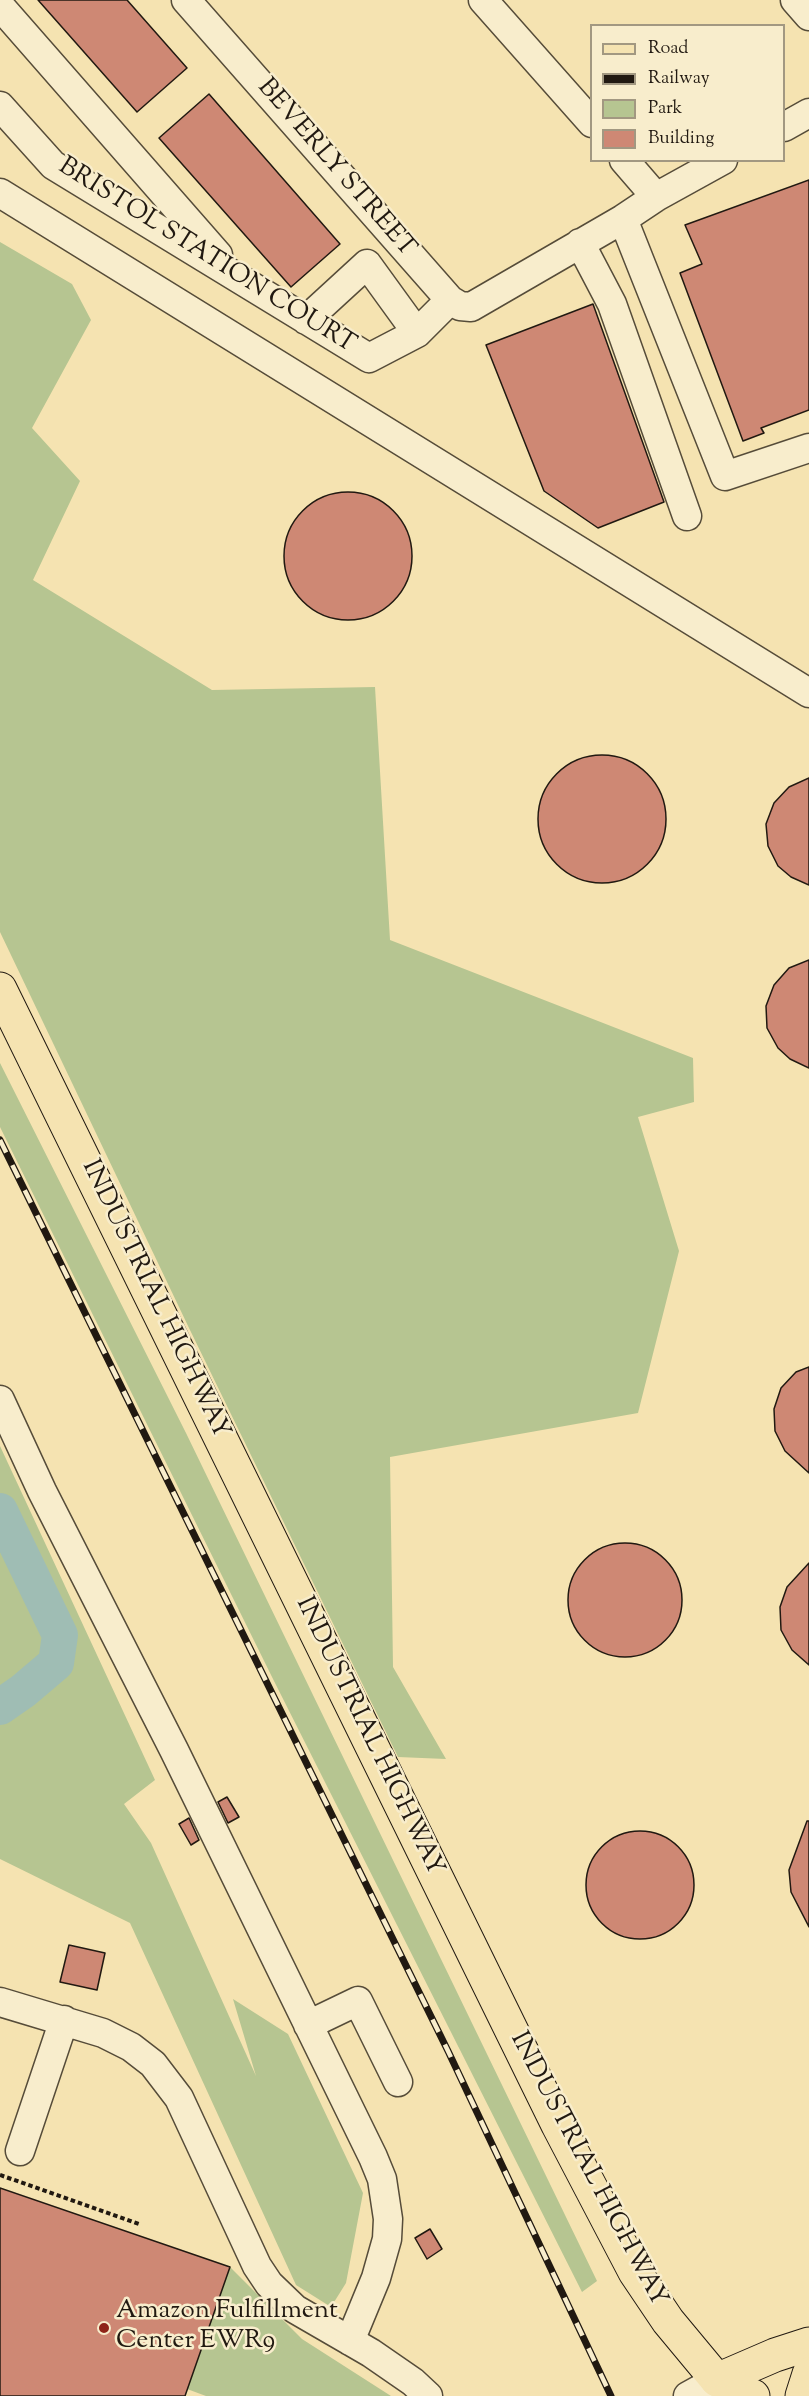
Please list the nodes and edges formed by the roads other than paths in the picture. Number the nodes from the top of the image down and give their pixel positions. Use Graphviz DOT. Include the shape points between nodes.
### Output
graph roads {
  1 [pos="186,0"];
  2 [pos="483,0"];
  3 [pos="795,0"];
  4 [pos="0,6"];
  5 [pos="809,16"];
  6 [pos="0,106"];
  7 [pos="809,113"];
  8 [pos="590,122"];
  9 [pos="785,126"];
  10 [pos="626,162"];
  11 [pos="719,162"];
  12 [pos="0,193"];
  13 [pos="656,197"];
  14 [pos="623,219"];
  15 [pos="580,243"];
  16 [pos="237,278"];
  17 [pos="450,300"];
  18 [pos="306,320"];
  19 [pos="420,330"];
  20 [pos="809,448"];
  21 [pos="687,516"];
  22 [pos="809,693"];
  23 [pos="0,989"];
  24 [pos="0,1400"];
  25 [pos="0,2002"];
  26 [pos="64,2020"];
  27 [pos="308,2025"];
  28 [pos="398,2082"];
  29 [pos="20,2151"];
  30 [pos="350,2341"];
  31 [pos="809,2344"];
  32 [pos="809,2374"];
  33 [pos="721,2388"];
  34 [pos="428,2396"];
  35 [pos="688,2396"];
  36 [pos="753,2396"];
  37 [pos="802,2396"];
  1 -- 17 [label="street, BEVERLY STREET"];
  2 -- 8 [label="street"];
  3 -- 5 [label="street"];
  4 -- 16 [label="street"];
  6 -- 16 [label="street, BRISTOL STATION COURT" via="53,165"];
  7 -- 9 [label="street"];
  10 -- 13 [label="street"];
  11 -- 13 [label="street"];
  12 -- 22 [label="street"];
  13 -- 14 [label="street"];
  14 -- 15 [label="street"];
  14 -- 20 [label="street" via="725,476"];
  15 -- 17 [label="street" via="471,307"];
  15 -- 21 [label="street" via="612,304"];
  16 -- 18 [label="street, BRISTOL STATION COURT"];
  17 -- 19 [label="street, BRISTOL STATION COURT"];
  18 -- 19 [label="street, BRISTOL STATION COURT" via="369,358"];
  18 -- 19 [label="street" via="368,264"];
  23 -- 33 [label="main road, INDUSTRIAL HIGHWAY" via="579,2166 651,2297"];
  24 -- 27 [label="street"];
  25 -- 26 [label="street"];
  26 -- 29 [label="street"];
  26 -- 30 [label="street" via="117,2040 163,2074 269,2284 295,2309"];
  27 -- 28 [label="street" via="358,2001"];
  27 -- 30 [label="street" via="374,2157 386,2198 388,2219 382,2257"];
  30 -- 34 [label="street" via="392,2366"];
  31 -- 33 [label="main road" via="765,2360"];
  32 -- 37 [label="main road"];
  33 -- 35 [label="street"];
  33 -- 36 [label="main road"];
}
